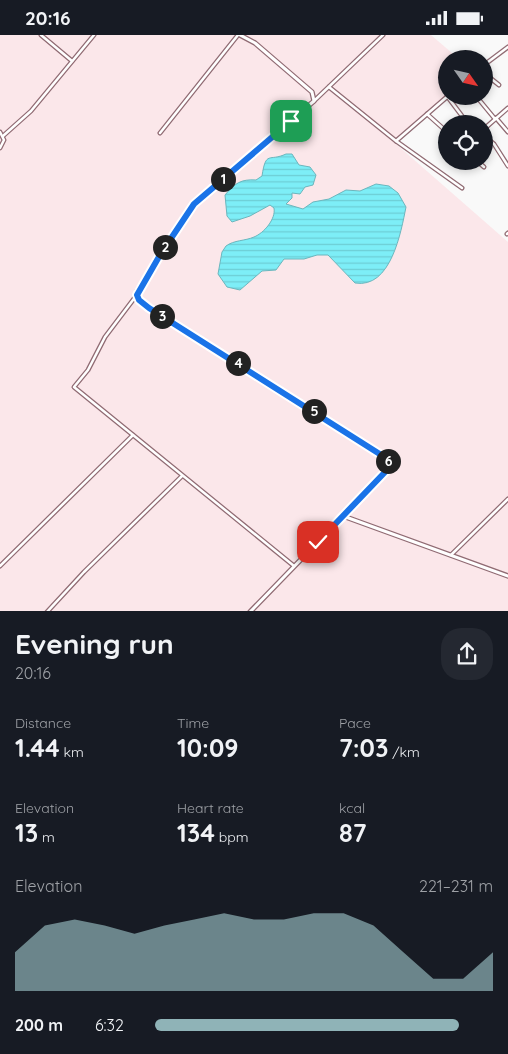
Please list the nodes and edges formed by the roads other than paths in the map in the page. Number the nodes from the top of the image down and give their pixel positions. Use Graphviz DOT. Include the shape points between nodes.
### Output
graph roads {
  1 [pos="42,35"];
  2 [pos="94,35"];
  3 [pos="239,35"];
  4 [pos="383,35"];
  5 [pos="508,47"];
  6 [pos="493,58"];
  7 [pos="72,61"];
  8 [pos="493,80"];
  9 [pos="499,85"];
  10 [pos="328,87"];
  11 [pos="314,101"];
  12 [pos="438,104"];
  13 [pos="484,105"];
  14 [pos="508,109"];
  15 [pos="427,114"];
  16 [pos="496,119"];
  17 [pos="493,122"];
  18 [pos="438,124"];
  19 [pos="508,132"];
  20 [pos="0,133"];
  21 [pos="160,133"];
  22 [pos="3,137"];
  23 [pos="396,141"];
  24 [pos="493,143"];
  25 [pos="0,148"];
  26 [pos="508,166"];
  27 [pos="462,188"];
  28 [pos="137,295"];
  29 [pos="133,435"];
  30 [pos="182,475"];
  31 [pos="508,499"];
  32 [pos="343,516"];
  33 [pos="451,555"];
  34 [pos="0,566"];
  35 [pos="294,566"];
  36 [pos="508,576"];
  37 [pos="47,611"];
  38 [pos="250,611"];
  1 -- 7 [label="street"];
  2 -- 7 [label="street"];
  3 -- 11 [label="street" via="255,43 312,92"];
  3 -- 21 [label="street"];
  4 -- 10 [label="street"];
  5 -- 6 [label="street"];
  7 -- 22 [label="street" via="32,111"];
  8 -- 9 [label="street"];
  10 -- 11 [label="street"];
  10 -- 23 [label="street"];
  11 -- 28 [label="street" via="194,204"];
  12 -- 15 [label="street"];
  13 -- 16 [label="street"];
  14 -- 16 [label="street"];
  15 -- 18 [label="street"];
  15 -- 23 [label="street"];
  16 -- 17 [label="street"];
  16 -- 19 [label="street"];
  20 -- 22 [label="street"];
  22 -- 25 [label="street"];
  23 -- 27 [label="street"];
  24 -- 26 [label="street"];
  28 -- 29 [label="street" via="105,337 88,370 74,387"];
  28 -- 32 [label="street" via="149,308 386,458 387,470"];
  29 -- 30 [label="street"];
  29 -- 34 [label="street"];
  30 -- 35 [label="street"];
  30 -- 37 [label="street"];
  31 -- 33 [label="street"];
  32 -- 33 [label="street"];
  32 -- 35 [label="street"];
  33 -- 36 [label="street"];
  35 -- 38 [label="street"];
}
